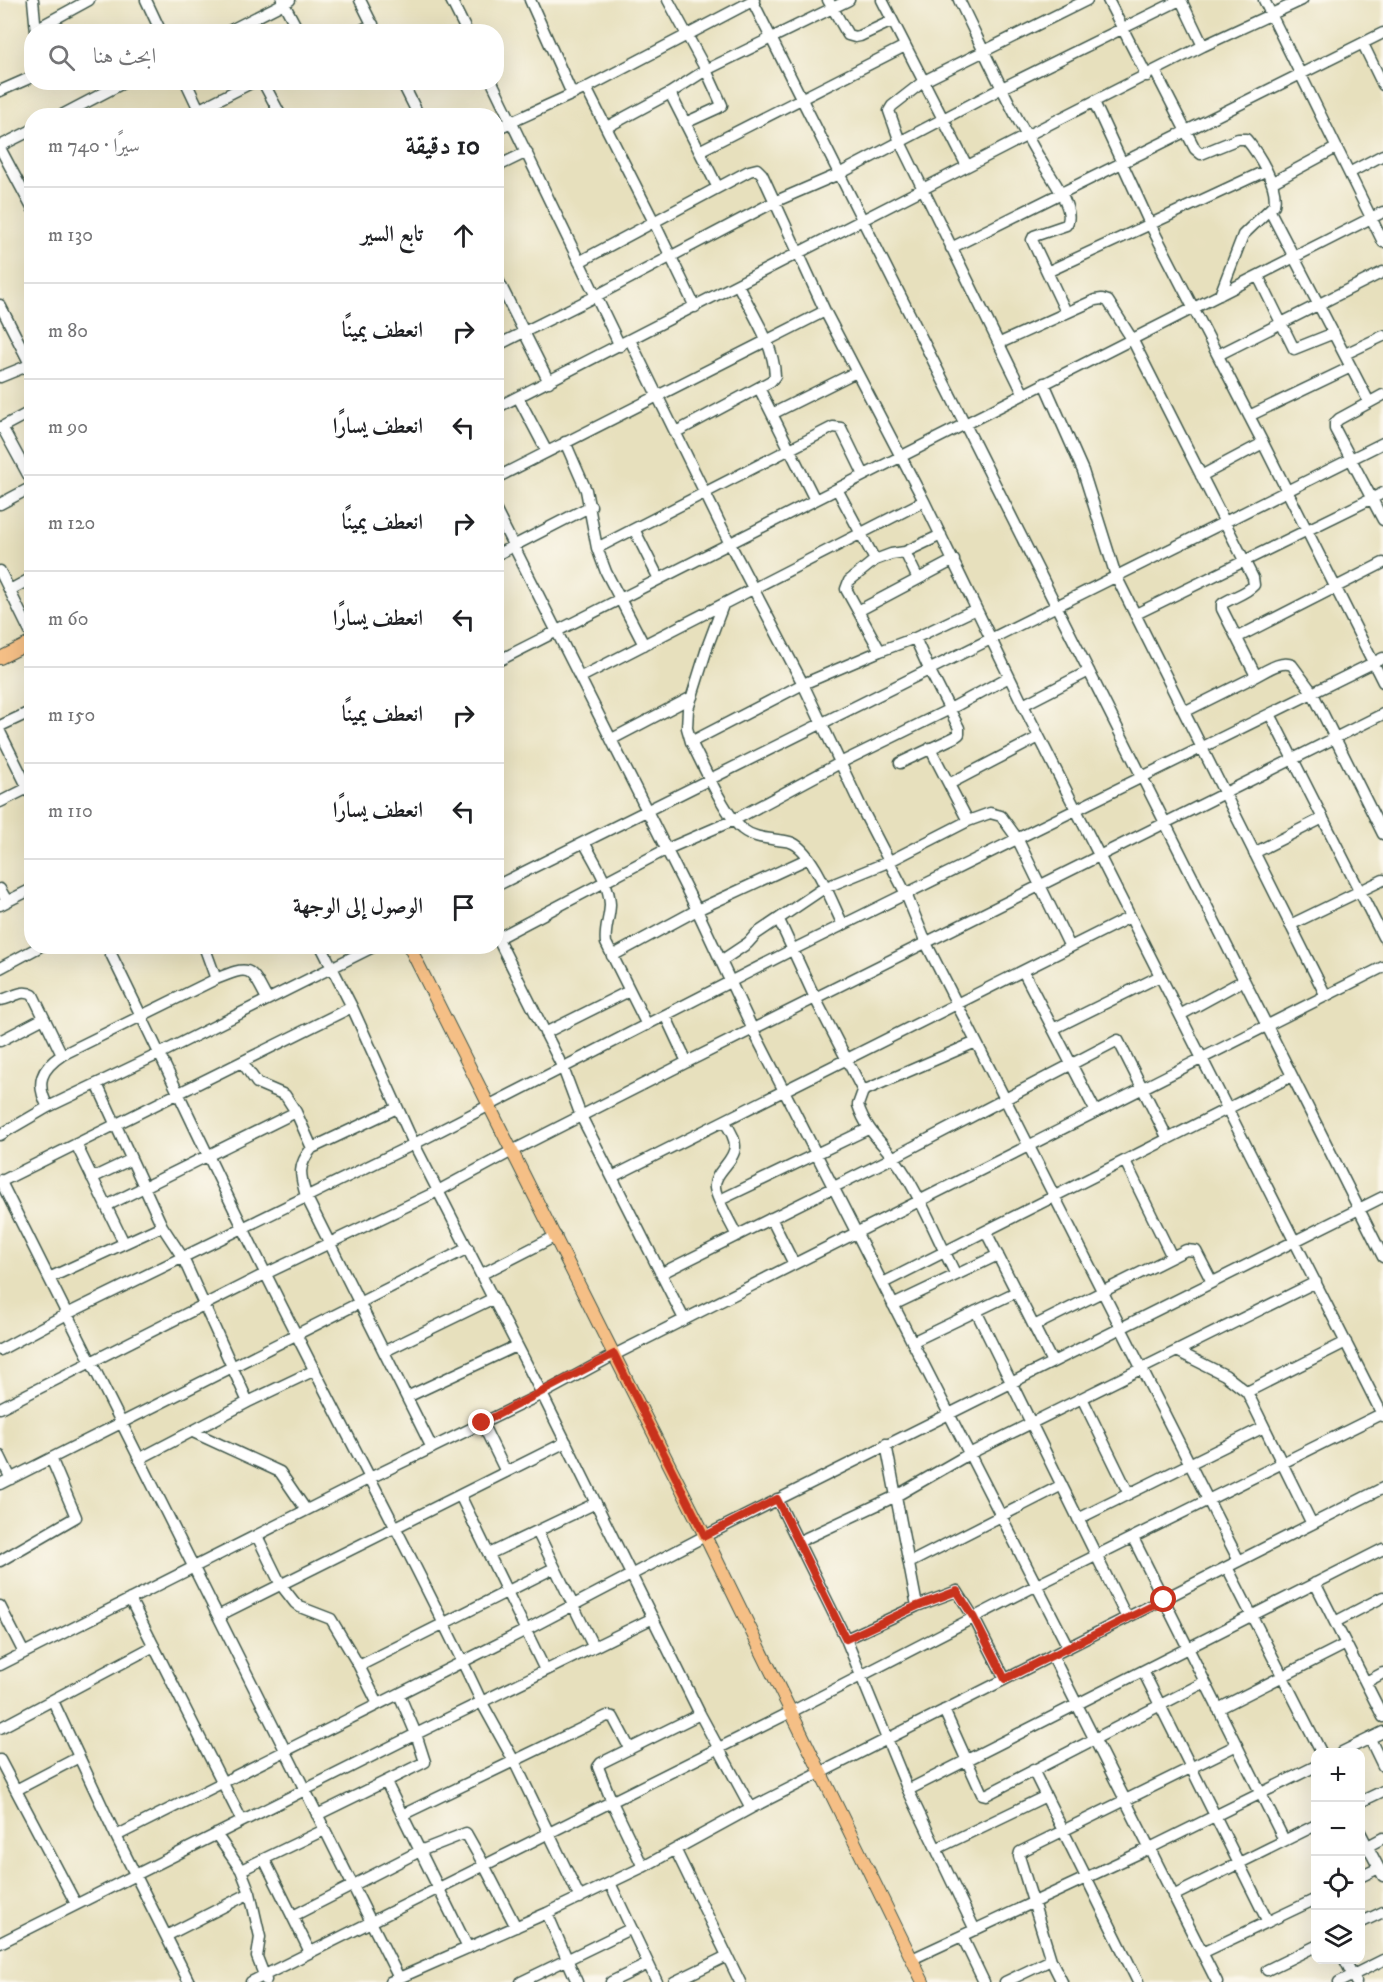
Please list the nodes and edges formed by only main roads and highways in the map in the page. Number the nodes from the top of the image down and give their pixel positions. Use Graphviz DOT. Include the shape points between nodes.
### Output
graph roads {
  1 [pos="24,646"];
  2 [pos="0,658"];
  3 [pos="413,954"];
  4 [pos="923,1982"];
  1 -- 2 [label="main road"];
  3 -- 4 [label="main road"];
}
